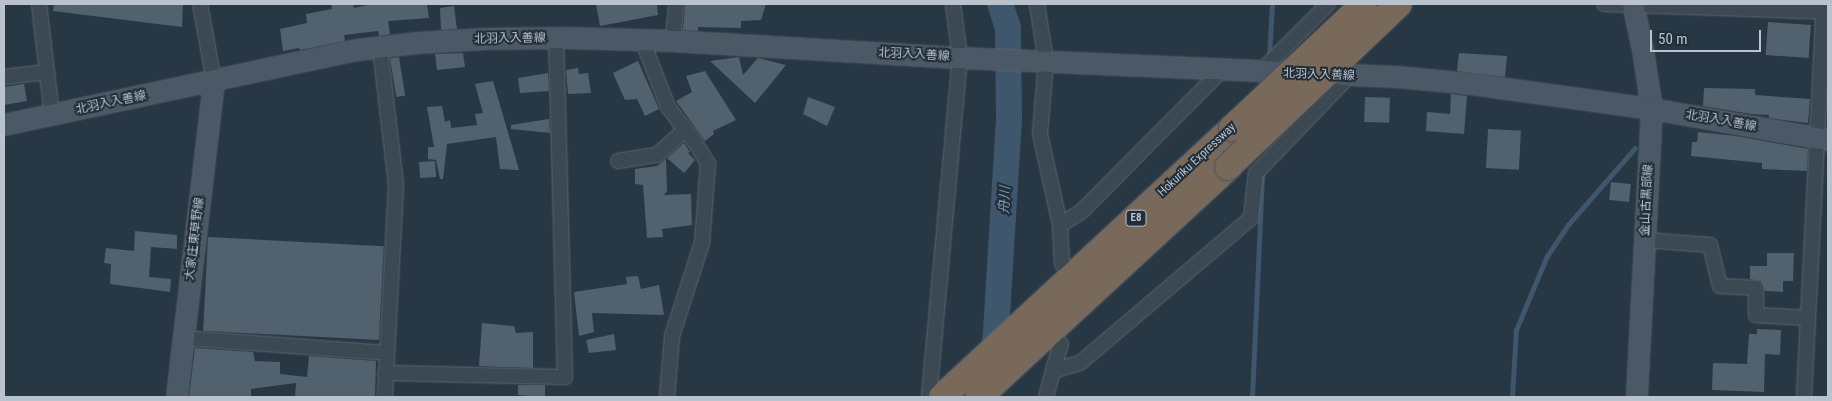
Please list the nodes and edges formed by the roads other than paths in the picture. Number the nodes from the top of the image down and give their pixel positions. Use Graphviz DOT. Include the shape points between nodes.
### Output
graph roads {
  1 [pos="39,4"];
  2 [pos="200,4"];
  3 [pos="676,4"];
  4 [pos="953,4"];
  5 [pos="1037,4"];
  6 [pos="1328,4"];
  7 [pos="1364,4"];
  8 [pos="1399,4"];
  9 [pos="1604,4"];
  10 [pos="1633,5"];
  11 [pos="1825,9"];
  12 [pos="556,38"];
  13 [pos="673,41"];
  14 [pos="643,42"];
  15 [pos="380,48"];
  16 [pos="960,58"];
  17 [pos="1041,61"];
  18 [pos="1222,70"];
  19 [pos="47,72"];
  20 [pos="1260,72"];
  21 [pos="1349,76"];
  22 [pos="4,77"];
  23 [pos="214,81"];
  24 [pos="1652,109"];
  25 [pos="52,115"];
  26 [pos="4,125"];
  27 [pos="685,130"];
  28 [pos="1823,139"];
  29 [pos="618,161"];
  30 [pos="1060,225"];
  31 [pos="1645,240"];
  32 [pos="1062,264"];
  33 [pos="1808,318"];
  34 [pos="184,338"];
  35 [pos="1053,341"];
  36 [pos="386,353"];
  37 [pos="1053,371"];
  38 [pos="386,373"];
  39 [pos="177,397"];
  40 [pos="385,397"];
  41 [pos="667,397"];
  42 [pos="929,397"];
  43 [pos="942,397"];
  44 [pos="980,397"];
  45 [pos="1046,397"];
  46 [pos="1637,397"];
  47 [pos="1804,397"];
  1 -- 19 [label="street"];
  2 -- 23 [label="street"];
  3 -- 13 [label="street"];
  4 -- 16 [label="street"];
  5 -- 17 [label="street"];
  6 -- 20 [label="street"];
  7 -- 43 [label="highway, Hokuriku Expressway / E8, bridge"];
  8 -- 35 [label="highway, E8, bridge" via="1228,167"];
  9 -- 10 [label="street"];
  10 -- 11 [label="street"];
  10 -- 24 [label="main road, 金山古黒部線"];
  11 -- 28 [label="street"];
  12 -- 14 [label="main road, 北羽入入善線"];
  12 -- 15 [label="main road, 北羽入入善線" via="485,39"];
  12 -- 38 [label="street" via="565,377"];
  13 -- 14 [label="main road, 北羽入入善線"];
  13 -- 16 [label="main road, 北羽入入善線"];
  14 -- 27 [label="street" via="668,107"];
  15 -- 23 [label="main road, 北羽入入善線"];
  15 -- 36 [label="street" via="396,185"];
  16 -- 17 [label="main road, 北羽入入善線"];
  16 -- 42 [label="street"];
  17 -- 18 [label="main road, 北羽入入善線"];
  17 -- 30 [label="street" via="1040,134"];
  18 -- 20 [label="main road, 北羽入入善線"];
  18 -- 30 [label="street" via="1082,211"];
  19 -- 22 [label="street"];
  19 -- 25 [label="street"];
  20 -- 21 [label="main road, 北羽入入善線"];
  21 -- 24 [label="main road, 北羽入入善線" via="1471,84"];
  21 -- 37 [label="street" via="1256,173 1251,218 1080,363"];
  23 -- 25 [label="main road, 北羽入入善線"];
  23 -- 34 [label="main road, 大家庄東草野線"];
  24 -- 28 [label="main road, 北羽入入善線"];
  24 -- 31 [label="main road, 金山古黒部線"];
  25 -- 26 [label="main road, 北羽入入善線"];
  27 -- 29 [label="street" via="657,155"];
  27 -- 41 [label="street" via="708,164 702,242 672,336"];
  28 -- 33 [label="street"];
  30 -- 32 [label="street"];
  31 -- 33 [label="street" via="1710,245 1720,286 1756,288 1756,315"];
  31 -- 46 [label="main road, 金山古黒部線"];
  33 -- 47 [label="street"];
  34 -- 36 [label="street"];
  34 -- 39 [label="main road, 大家庄東草野線"];
  35 -- 37 [label="street"];
  35 -- 44 [label="highway, E8"];
  36 -- 38 [label="street"];
  37 -- 45 [label="street"];
  38 -- 40 [label="street"];
}
